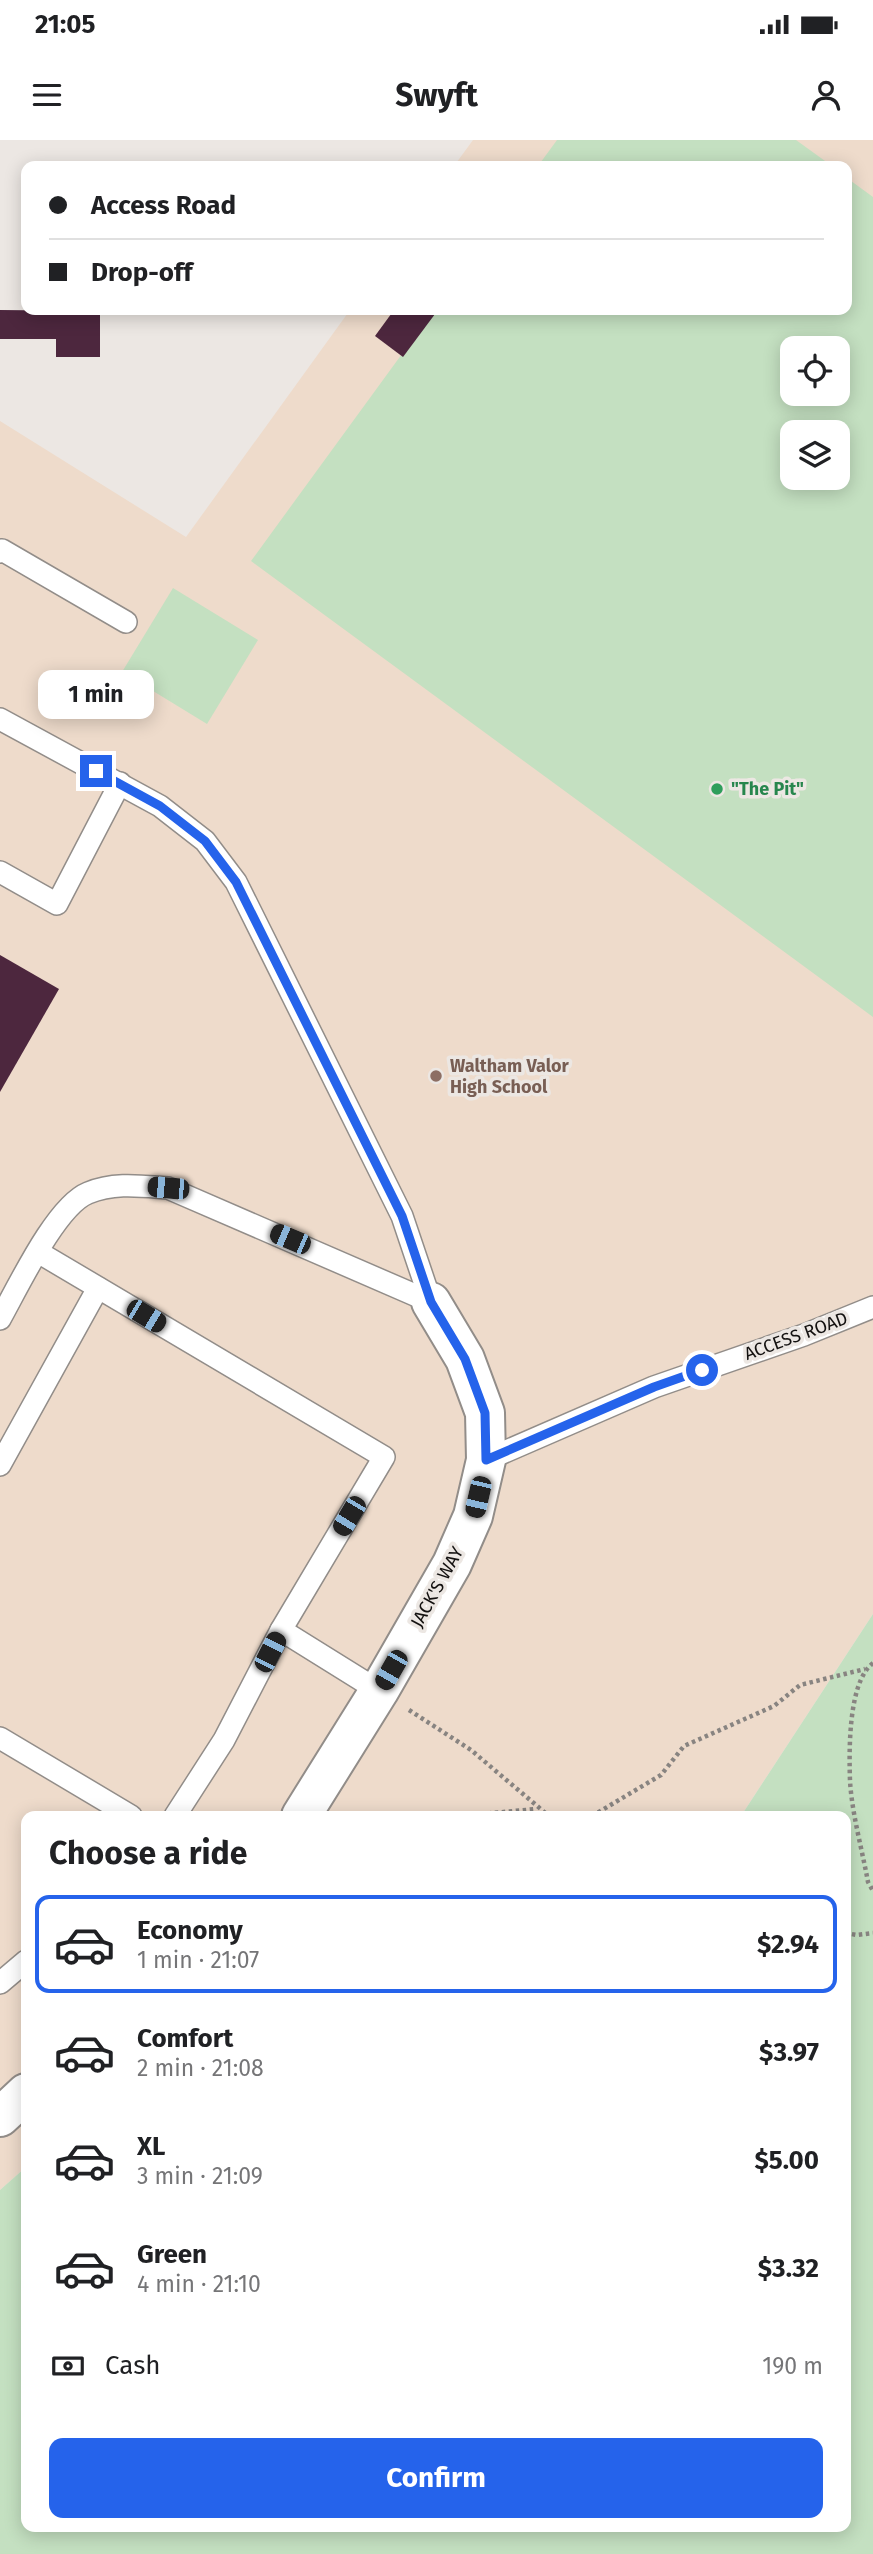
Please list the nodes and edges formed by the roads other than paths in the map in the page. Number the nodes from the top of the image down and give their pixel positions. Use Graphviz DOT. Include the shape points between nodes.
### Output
graph roads {
  1 [pos="0,552"];
  2 [pos="126,622"];
  3 [pos="0,719"];
  4 [pos="120,783"];
  5 [pos="0,873"];
  6 [pos="38,1252"];
  7 [pos="99,1288"];
  8 [pos="431,1302"];
  9 [pos="873,1307"];
  10 [pos="0,1319"];
  11 [pos="486,1460"];
  12 [pos="0,1465"];
  13 [pos="281,1630"];
  14 [pos="379,1691"];
  15 [pos="0,1738"];
  16 [pos="123,1811"];
  17 [pos="178,1811"];
  18 [pos="304,1811"];
  19 [pos="21,1965"];
  20 [pos="0,1983"];
  21 [pos="21,2098"];
  22 [pos="0,2117"];
  1 -- 2 [label="lane"];
  3 -- 4 [label="lane"];
  4 -- 5 [label="lane" via="57,904"];
  4 -- 8 [label="lane" via="160,806 205,841 236,882 402,1216"];
  6 -- 7 [label="lane"];
  6 -- 8 [label="lane" via="60,1217 87,1193 122,1184 168,1188"];
  6 -- 10 [label="lane"];
  7 -- 12 [label="lane"];
  7 -- 13 [label="lane" via="384,1457"];
  8 -- 11 [label="street, JACK'S WAY" via="465,1359 485,1413"];
  9 -- 11 [label="lane, ACCESS ROAD" via="654,1387"];
  11 -- 14 [label="street, JACK'S WAY" via="473,1516 452,1564"];
  13 -- 14 [label="lane"];
  13 -- 17 [label="lane" via="224,1740"];
  14 -- 18 [label="street, JACK'S WAY"];
  15 -- 16 [label="lane"];
  19 -- 20 [label="lane"];
  21 -- 22 [label="street"];
}
